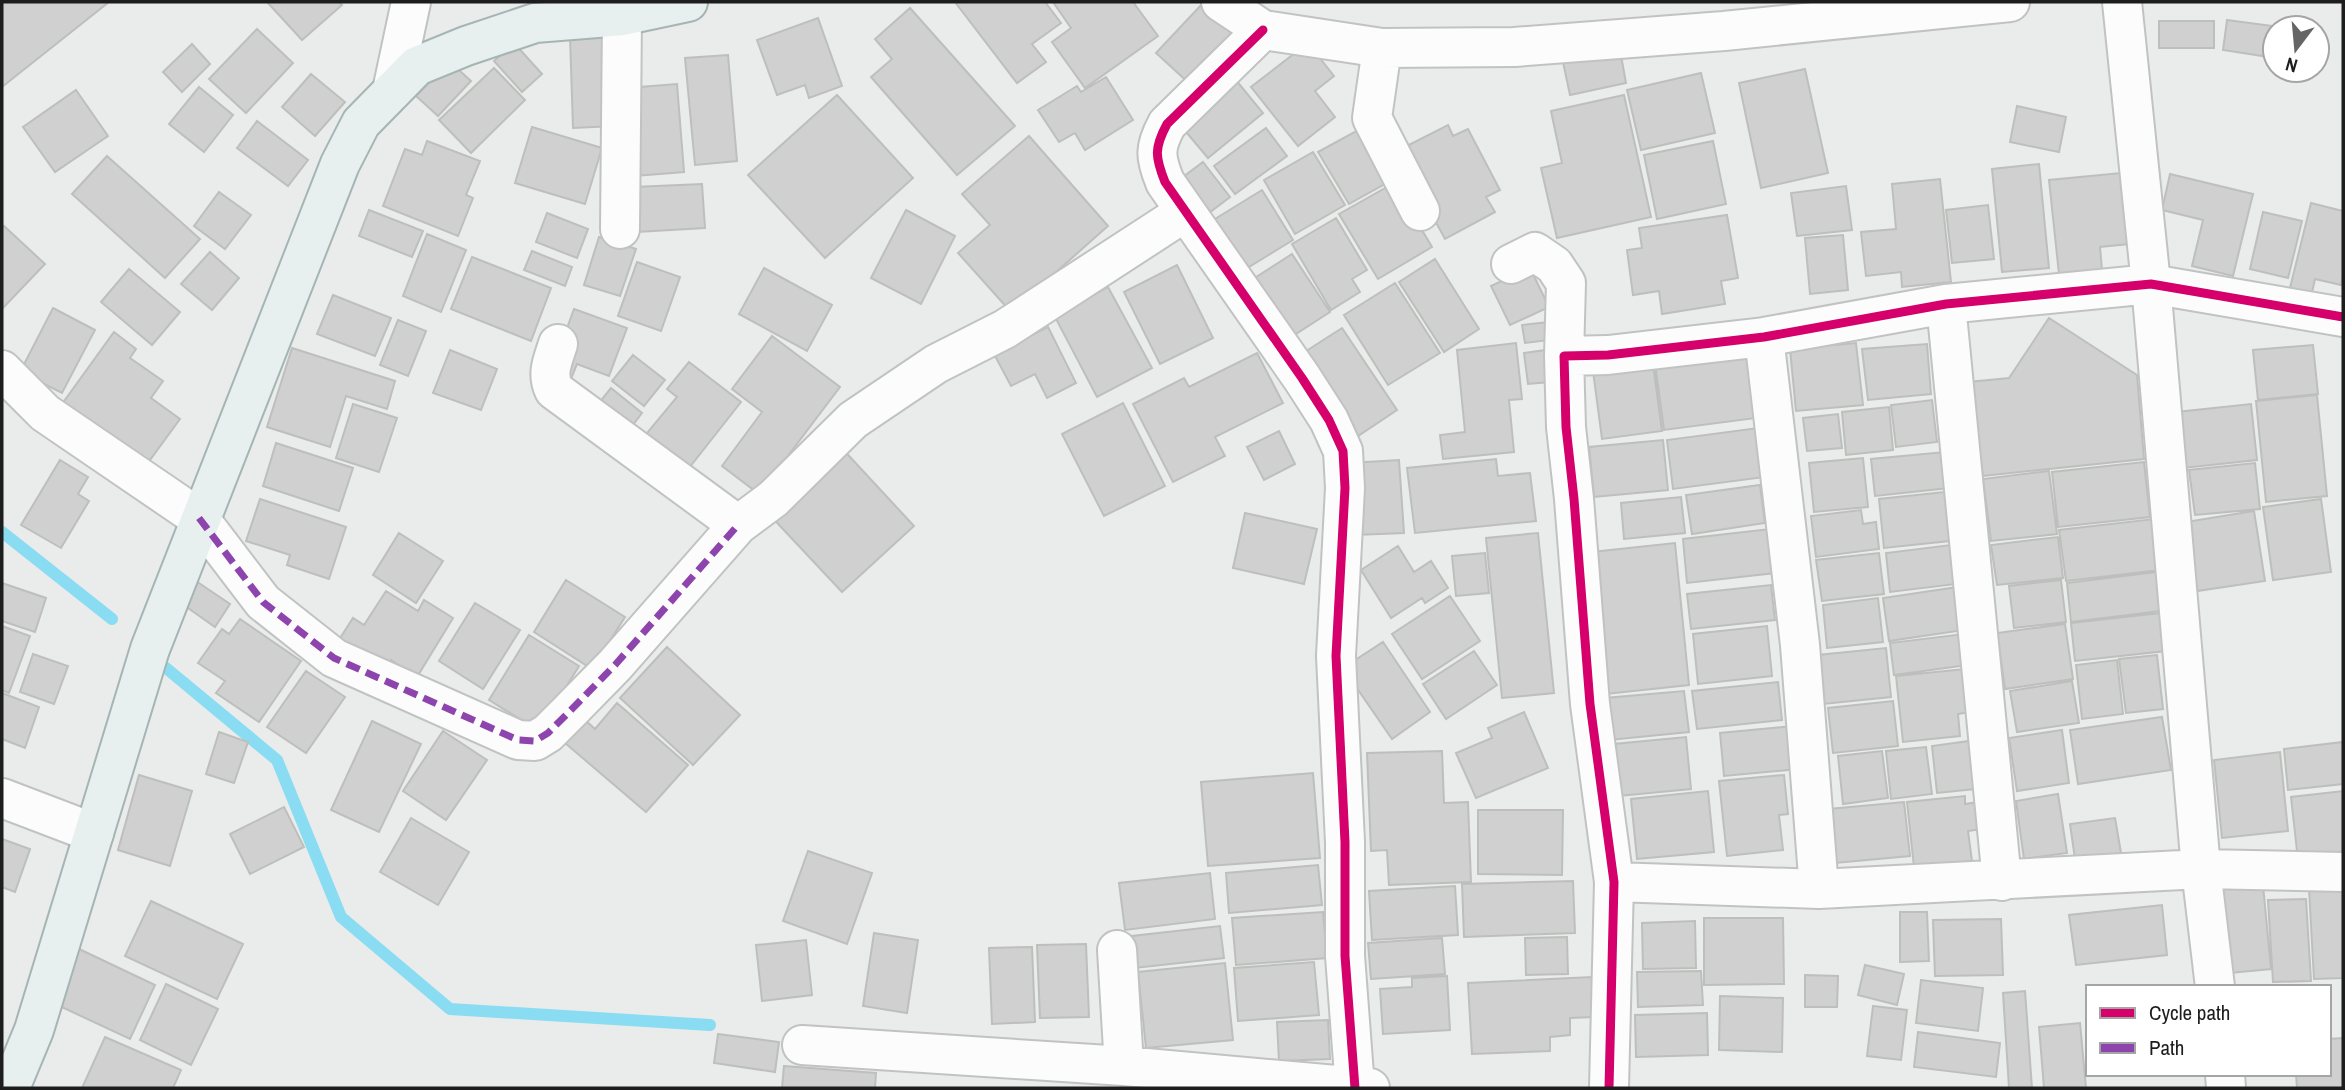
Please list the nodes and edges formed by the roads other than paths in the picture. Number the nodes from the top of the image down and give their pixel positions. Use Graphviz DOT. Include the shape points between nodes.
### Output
graph roads {
  1 [pos="411,2"];
  2 [pos="688,2"];
  3 [pos="1222,2"];
  4 [pos="2010,2"];
  5 [pos="2122,2"];
  6 [pos="622,16"];
  7 [pos="1263,30"];
  8 [pos="1382,48"];
  9 [pos="392,91"];
  10 [pos="1420,211"];
  11 [pos="1185,212"];
  12 [pos="620,229"];
  13 [pos="1511,264"];
  14 [pos="2151,284"];
  15 [pos="1946,303"];
  16 [pos="2342,327"];
  17 [pos="1764,337"];
  18 [pos="558,344"];
  19 [pos="1564,356"];
  20 [pos="2,370"];
  21 [pos="199,519"];
  22 [pos="738,525"];
  23 [pos="2,797"];
  24 [pos="94,833"];
  25 [pos="2201,869"];
  26 [pos="2343,872"];
  27 [pos="2002,881"];
  28 [pos="1614,882"];
  29 [pos="1819,889"];
  30 [pos="1117,950"];
  31 [pos="2215,985"];
  32 [pos="802,1045"];
  33 [pos="1124,1066"];
  34 [pos="10,1088"];
  35 [pos="1355,1088"];
  36 [pos="1370,1088"];
  37 [pos="1609,1088"];
  1 -- 9 [label="street"];
  2 -- 6 [label="main road"];
  3 -- 7 [label="street"];
  4 -- 8 [label="street" via="1540,46"];
  5 -- 14 [label="street"];
  6 -- 9 [label="main road" via="535,23 416,66"];
  6 -- 12 [label="street"];
  7 -- 8 [label="street"];
  7 -- 11 [label="street" via="1167,124 1156,144 1165,182"];
  8 -- 10 [label="street" via="1372,118"];
  9 -- 21 [label="main road" via="361,122 340,164"];
  11 -- 22 [label="street" via="1005,329 936,364 853,420 773,499"];
  11 -- 35 [label="street" via="1302,378 1343,452 1336,656 1345,956"];
  13 -- 19 [label="street" via="1535,252 1554,265 1566,283"];
  14 -- 15 [label="street"];
  14 -- 16 [label="street"];
  14 -- 25 [label="street"];
  15 -- 17 [label="street"];
  15 -- 27 [label="street"];
  17 -- 19 [label="street"];
  17 -- 29 [label="street" via="1800,645"];
  18 -- 22 [label="street" via="549,371 554,390"];
  19 -- 28 [label="street" via="1590,704"];
  20 -- 21 [label="street" via="45,413"];
  21 -- 22 [label="street" via="263,602 334,658 527,741 548,733 578,703"];
  21 -- 24 [label="main road" via="150,649"];
  23 -- 24 [label="street"];
  24 -- 34 [label="main road" via="34,1030"];
  25 -- 26 [label="street"];
  25 -- 27 [label="street"];
  25 -- 31 [label="street"];
  27 -- 29 [label="street"];
  28 -- 29 [label="street"];
  28 -- 37 [label="street"];
  30 -- 33 [label="street"];
  32 -- 33 [label="street"];
  33 -- 35 [label="street"];
  35 -- 36 [label="street"];
}
